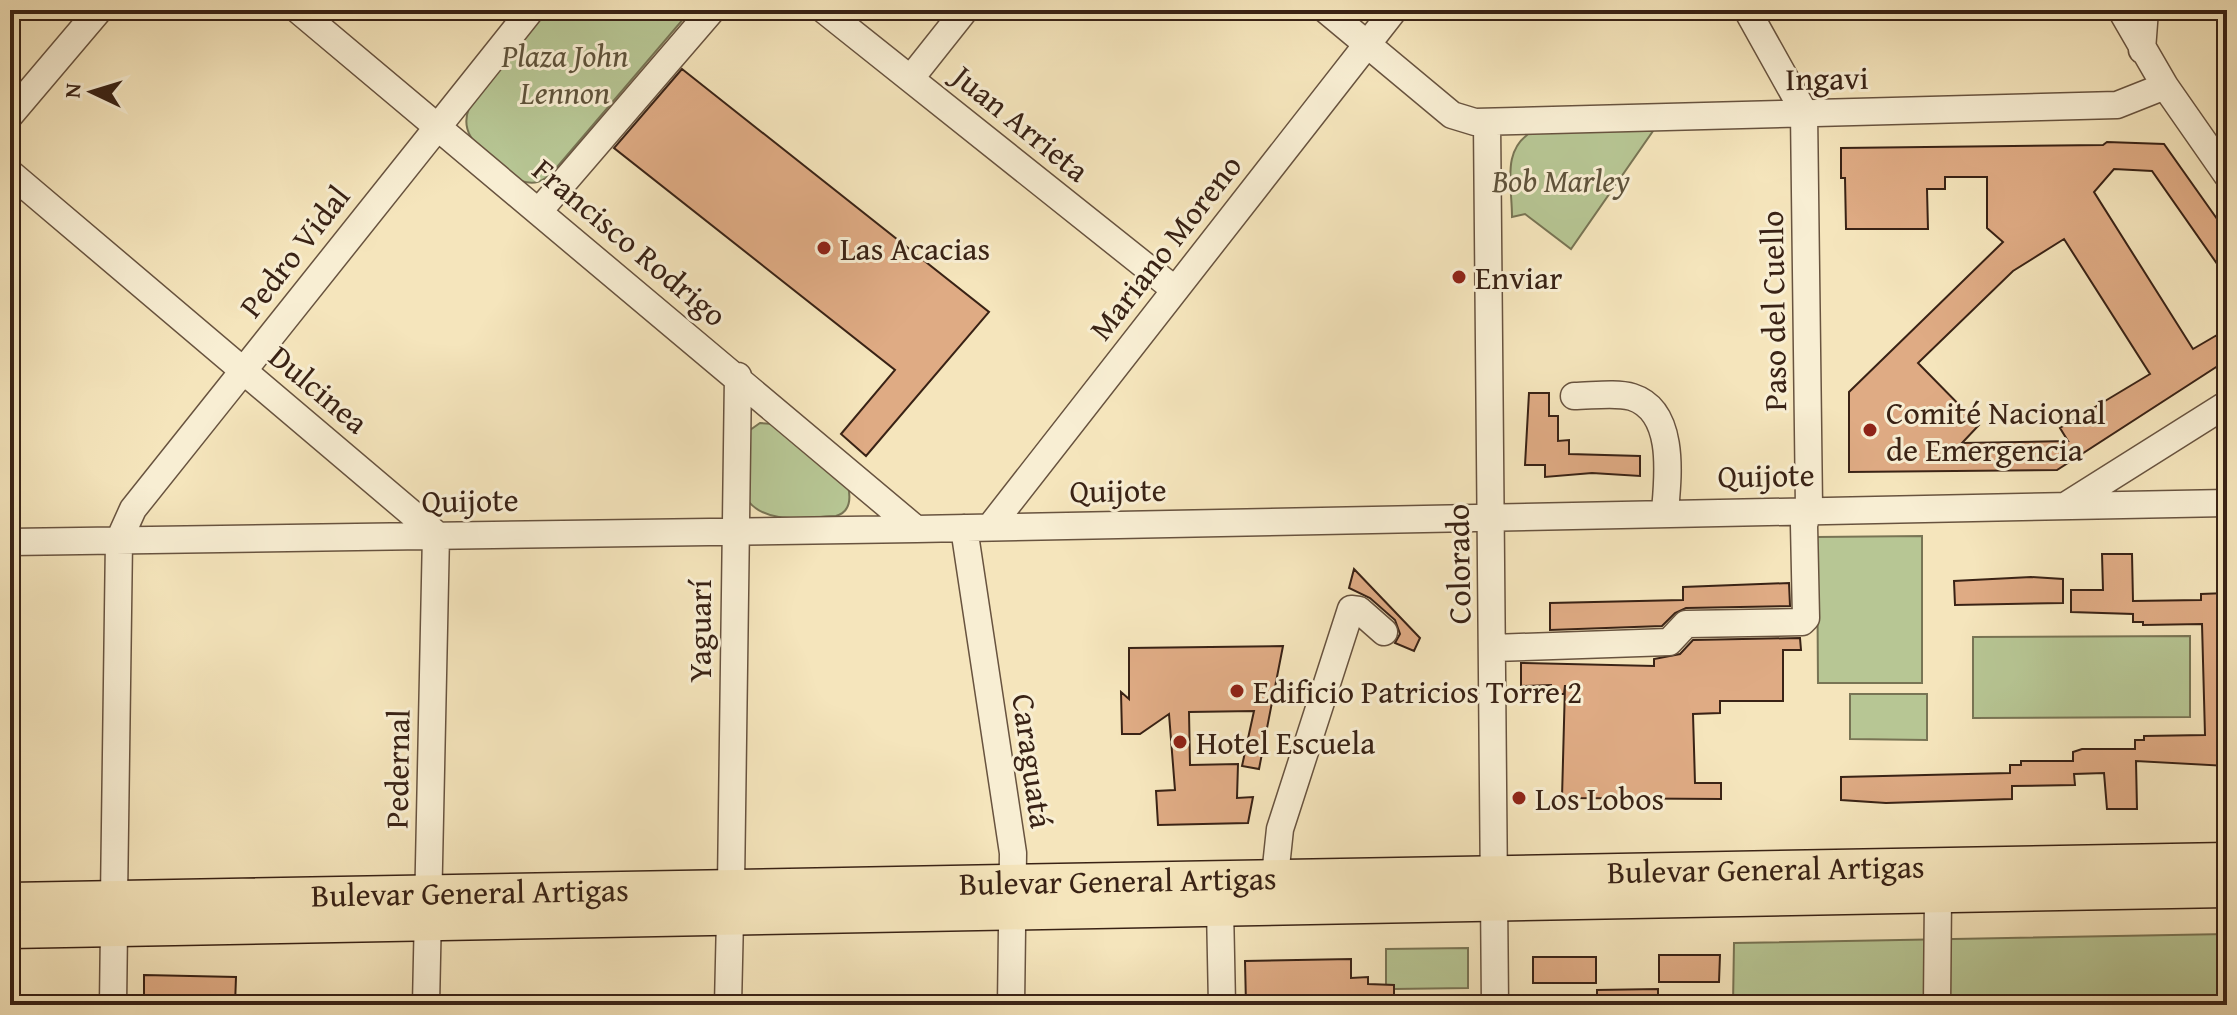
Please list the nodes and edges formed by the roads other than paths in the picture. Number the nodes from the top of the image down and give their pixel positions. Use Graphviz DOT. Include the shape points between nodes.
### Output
graph roads {
  1 [pos="99,10"];
  2 [pos="298,10"];
  3 [pos="531,10"];
  4 [pos="712,10"];
  5 [pos="824,10"];
  6 [pos="965,10"];
  7 [pos="1326,10"];
  8 [pos="1394,10"];
  9 [pos="1747,10"];
  10 [pos="2121,10"];
  11 [pos="2145,10"];
  12 [pos="1368,43"];
  13 [pos="2142,50"];
  14 [pos="911,78"];
  15 [pos="2165,86"];
  16 [pos="1804,112"];
  17 [pos="10,115"];
  18 [pos="1487,122"];
  19 [pos="438,125"];
  20 [pos="10,173"];
  21 [pos="2227,175"];
  22 [pos="539,211"];
  23 [pos="1174,289"];
  24 [pos="244,370"];
  25 [pos="738,376"];
  26 [pos="1574,396"];
  27 [pos="2227,404"];
  28 [pos="2227,503"];
  29 [pos="2065,506"];
  30 [pos="1809,508"];
  31 [pos="1665,511"];
  32 [pos="1491,515"];
  33 [pos="977,527"];
  34 [pos="916,529"];
  35 [pos="734,530"];
  36 [pos="436,534"];
  37 [pos="119,540"];
  38 [pos="10,542"];
  39 [pos="1384,632"];
  40 [pos="1493,648"];
  41 [pos="2227,860"];
  42 [pos="1275,876"];
  43 [pos="1494,889"];
  44 [pos="2227,890"];
  45 [pos="1938,895"];
  46 [pos="1013,898"];
  47 [pos="10,900"];
  48 [pos="731,901"];
  49 [pos="428,907"];
  50 [pos="1220,908"];
  51 [pos="114,913"];
  52 [pos="10,931"];
  53 [pos="113,1005"];
  54 [pos="426,1005"];
  55 [pos="728,1005"];
  56 [pos="1011,1005"];
  57 [pos="1222,1005"];
  58 [pos="1495,1005"];
  59 [pos="1937,1005"];
  1 -- 17 [label="street"];
  2 -- 19 [label="street, Francisco Rodrigo"];
  3 -- 19 [label="street, Pedro Vidal"];
  4 -- 22 [label="street"];
  5 -- 14 [label="street, Juan Arrieta"];
  6 -- 14 [label="street"];
  7 -- 12 [label="street, Ingavi"];
  8 -- 12 [label="street, Mariano Moreno"];
  9 -- 16 [label="street"];
  10 -- 13 [label="street"];
  11 -- 13 [label="street"];
  12 -- 18 [label="street, Ingavi" via="1452,115"];
  12 -- 23 [label="street, Mariano Moreno"];
  13 -- 15 [label="street"];
  14 -- 23 [label="street, Juan Arrieta"];
  15 -- 16 [label="street, Ingavi" via="2117,105"];
  15 -- 21 [label="street"];
  16 -- 18 [label="street, Ingavi"];
  16 -- 30 [label="street, Paso del Cuello"];
  18 -- 32 [label="street, Colorado"];
  19 -- 22 [label="street, Francisco Rodrigo"];
  19 -- 24 [label="street, Pedro Vidal"];
  20 -- 24 [label="street, Dulcinea"];
  22 -- 25 [label="street, Francisco Rodrigo"];
  23 -- 33 [label="street, Mariano Moreno"];
  24 -- 36 [label="street, Dulcinea"];
  24 -- 37 [label="street, Pedro Vidal" via="133,509"];
  25 -- 34 [label="street, Francisco Rodrigo"];
  25 -- 35 [label="street, Yaguarí"];
  26 -- 31 [label="street" via="1632,397 1649,410 1665,440"];
  27 -- 29 [label="street"];
  28 -- 29 [label="street, Quijote"];
  29 -- 30 [label="street, Quijote"];
  30 -- 31 [label="street, Quijote"];
  30 -- 40 [label="street, Paso del Cuello" via="1802,622 1686,624 1669,642"];
  31 -- 32 [label="street, Quijote"];
  32 -- 33 [label="street, Quijote"];
  32 -- 40 [label="street, Colorado"];
  33 -- 34 [label="street, Quijote"];
  33 -- 46 [label="street, Caraguatá" via="1013,853"];
  34 -- 35 [label="street, Quijote"];
  35 -- 36 [label="street, Quijote"];
  35 -- 48 [label="street, Yaguarí"];
  36 -- 37 [label="street, Quijote"];
  36 -- 49 [label="street, Pedernal"];
  37 -- 38 [label="street, Quijote"];
  37 -- 51 [label="street"];
  39 -- 42 [label="street" via="1351,609 1280,829"];
  40 -- 43 [label="street, Colorado"];
  41 -- 43 [label="main road, Bulevar General Artigas"];
  42 -- 43 [label="main road, Bulevar General Artigas"];
  42 -- 46 [label="main road, Bulevar General Artigas"];
  43 -- 45 [label="main road, Bulevar General Artigas"];
  43 -- 50 [label="main road, Bulevar General Artigas"];
  43 -- 58 [label="street, Colorado"];
  44 -- 45 [label="main road, Bulevar General Artigas"];
  45 -- 59 [label="street"];
  46 -- 48 [label="main road, Bulevar General Artigas"];
  46 -- 50 [label="main road, Bulevar General Artigas"];
  46 -- 56 [label="street, Caraguatá"];
  47 -- 51 [label="main road, Bulevar General Artigas"];
  48 -- 49 [label="main road, Bulevar General Artigas"];
  48 -- 55 [label="street, Yaguarí"];
  49 -- 51 [label="main road, Bulevar General Artigas"];
  49 -- 54 [label="street, Pedernal"];
  50 -- 57 [label="street"];
  51 -- 52 [label="main road, Bulevar General Artigas"];
  51 -- 53 [label="street"];
}
